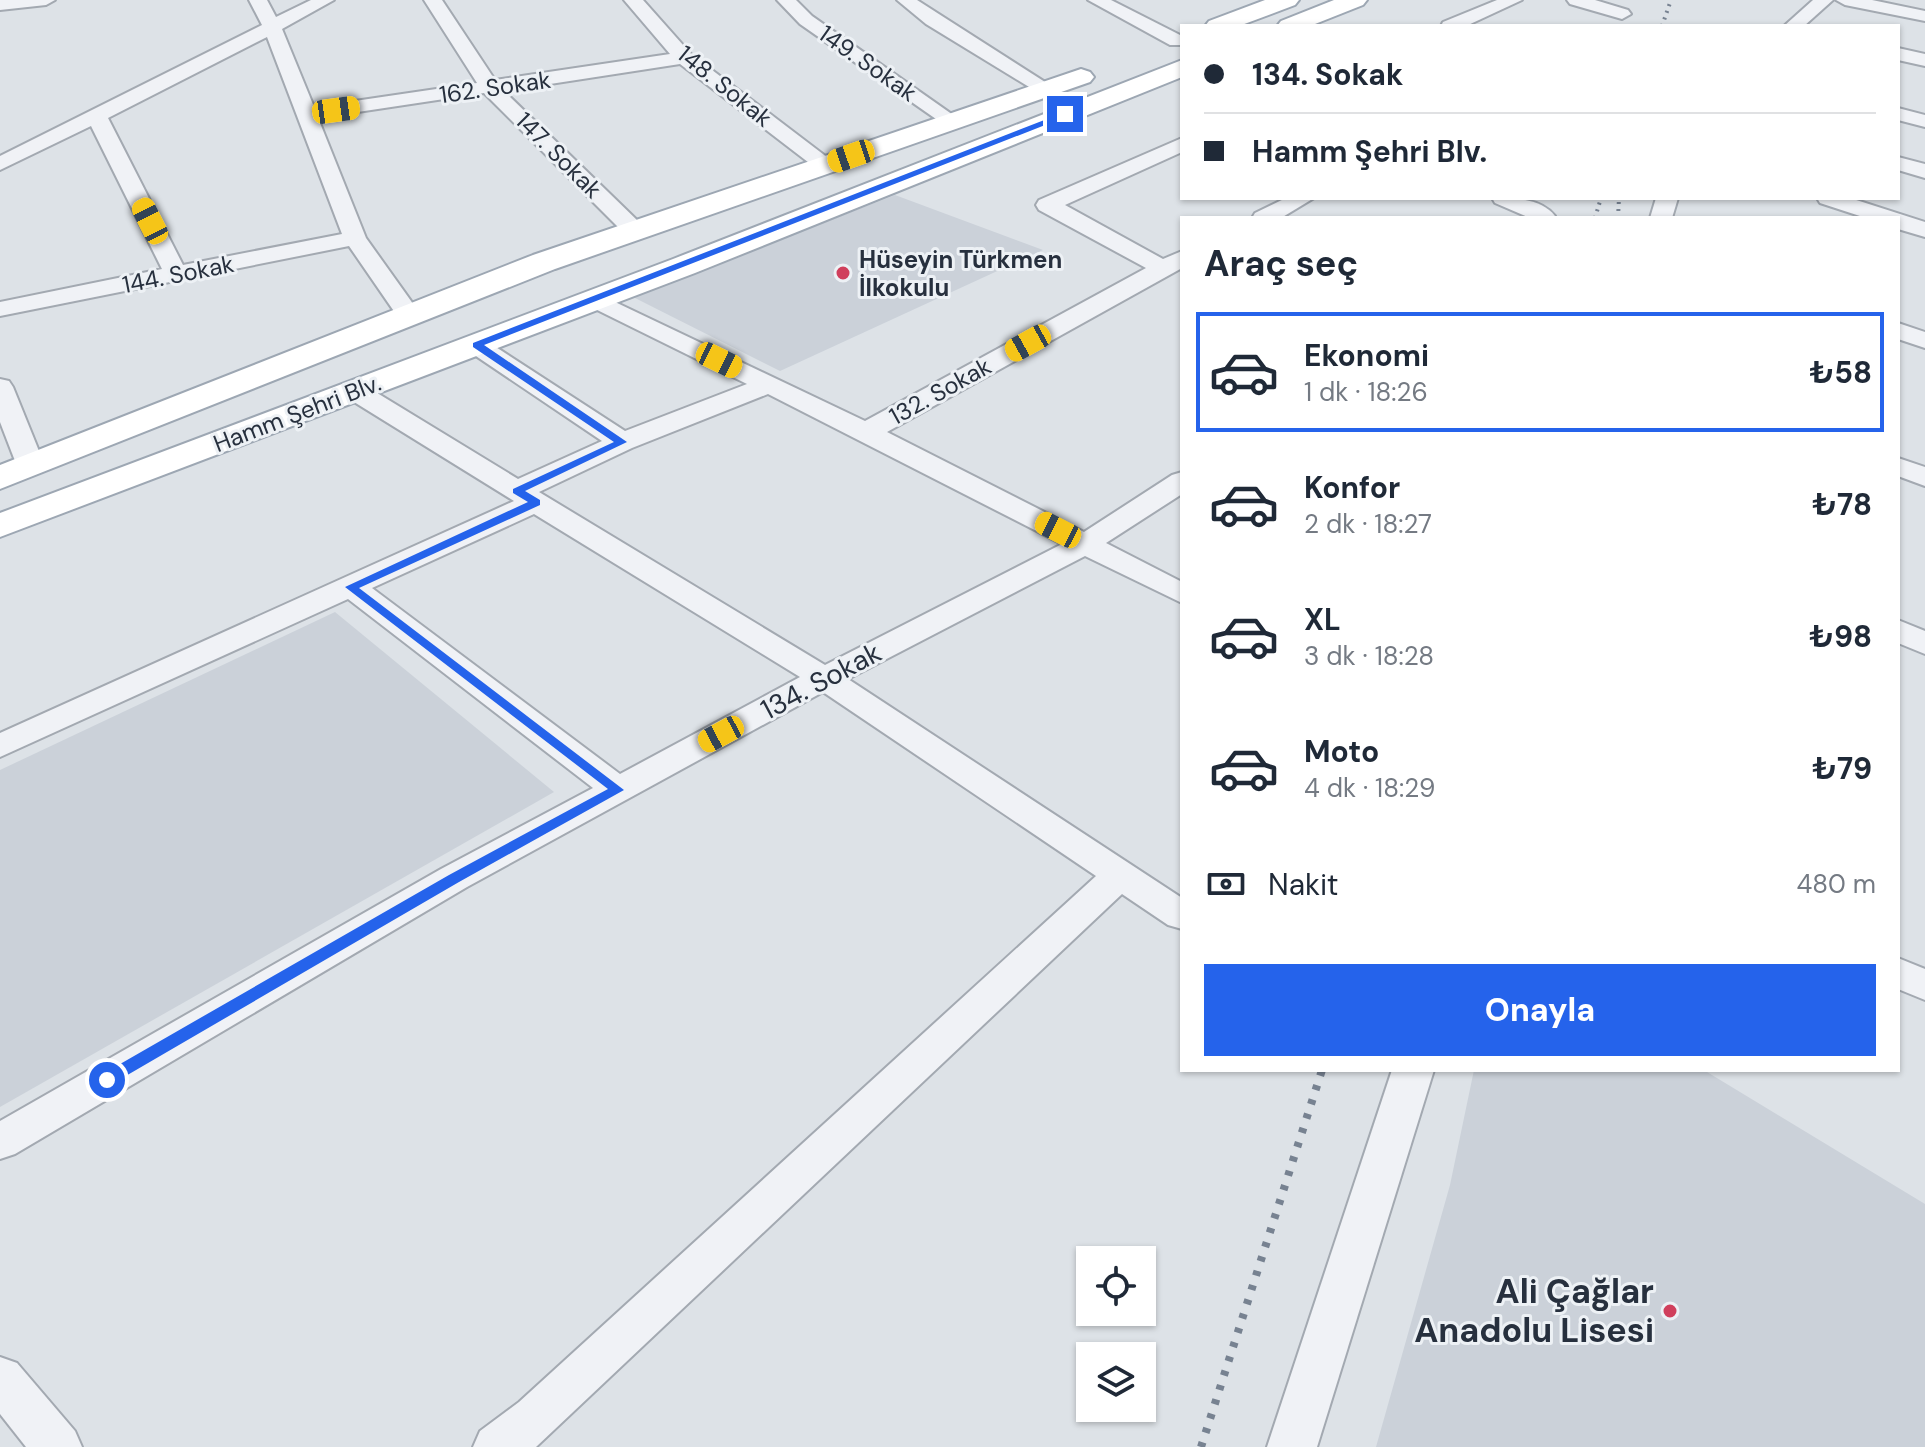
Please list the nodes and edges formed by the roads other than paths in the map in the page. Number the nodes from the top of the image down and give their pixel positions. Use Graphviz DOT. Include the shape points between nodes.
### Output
graph roads {
  1 [pos="46,0"];
  2 [pos="258,0"];
  3 [pos="325,0"];
  4 [pos="433,0"];
  5 [pos="633,0"];
  6 [pos="786,0"];
  7 [pos="906,0"];
  8 [pos="1097,0"];
  9 [pos="1287,0"];
  10 [pos="1355,0"];
  11 [pos="1513,0"];
  12 [pos="1576,0"];
  13 [pos="1824,0"];
  14 [pos="1845,0"];
  15 [pos="0,5"];
  16 [pos="1623,13"];
  17 [pos="1925,16"];
  18 [pos="1222,24"];
  19 [pos="1294,24"];
  20 [pos="1455,24"];
  21 [pos="1795,24"];
  22 [pos="273,29"];
  23 [pos="1180,49"];
  24 [pos="1148,52"];
  25 [pos="1900,54"];
  26 [pos="684,58"];
  27 [pos="1925,60"];
  28 [pos="1104,68"];
  29 [pos="490,88"];
  30 [pos="1046,89"];
  31 [pos="305,114"];
  32 [pos="96,115"];
  33 [pos="1900,115"];
  34 [pos="1925,121"];
  35 [pos="953,122"];
  36 [pos="1180,145"];
  37 [pos="0,164"];
  38 [pos="825,164"];
  39 [pos="1900,164"];
  40 [pos="1925,171"];
  41 [pos="1299,200"];
  42 [pos="1510,200"];
  43 [pos="1834,200"];
  44 [pos="1546,211"];
  45 [pos="1267,216"];
  46 [pos="1883,216"];
  47 [pos="1900,222"];
  48 [pos="633,229"];
  49 [pos="1925,230"];
  50 [pos="355,238"];
  51 [pos="544,262"];
  52 [pos="1175,263"];
  53 [pos="684,266"];
  54 [pos="176,274"];
  55 [pos="594,299"];
  56 [pos="0,309"];
  57 [pos="409,315"];
  58 [pos="1900,332"];
  59 [pos="1925,340"];
  60 [pos="476,345"];
  61 [pos="769,385"];
  62 [pos="0,387"];
  63 [pos="355,391"];
  64 [pos="866,432"];
  65 [pos="622,442"];
  66 [pos="1900,467"];
  67 [pos="15,472"];
  68 [pos="1925,477"];
  69 [pos="1180,482"];
  70 [pos="527,497"];
  71 [pos="0,526"];
  72 [pos="1085,544"];
  73 [pos="351,587"];
  74 [pos="1180,593"];
  75 [pos="1900,631"];
  76 [pos="1925,644"];
  77 [pos="824,678"];
  78 [pos="0,746"];
  79 [pos="618,790"];
  80 [pos="1120,875"];
  81 [pos="1180,915"];
  82 [pos="1900,973"];
  83 [pos="1925,986"];
  84 [pos="1412,1072"];
  85 [pos="0,1142"];
  86 [pos="0,1378"];
  87 [pos="57,1447"];
  88 [pos="498,1447"];
  89 [pos="1292,1447"];
  1 -- 15 [label="street"];
  2 -- 22 [label="street"];
  3 -- 22 [label="street"];
  4 -- 29 [label="street, 147. Sokak"];
  5 -- 26 [label="street, 148. Sokak"];
  6 -- 35 [label="street, 149. Sokak"];
  7 -- 30 [label="street"];
  8 -- 23 [label="street"];
  9 -- 18 [label="main road"];
  10 -- 19 [label="main road"];
  11 -- 20 [label="street"];
  12 -- 16 [label="street"];
  13 -- 21 [label="street"];
  14 -- 17 [label="street"];
  22 -- 31 [label="street"];
  22 -- 32 [label="street"];
  23 -- 24 [label="main road"];
  23 -- 53 [label="main road, Hamm Şehri Blv."];
  25 -- 27 [label="street"];
  26 -- 29 [label="street, 162. Sokak"];
  26 -- 38 [label="street, 148. Sokak"];
  28 -- 30 [label="main road, Hamm Şehri Blv."];
  29 -- 31 [label="street, 162. Sokak"];
  29 -- 48 [label="street, 147. Sokak"];
  30 -- 35 [label="main road, Hamm Şehri Blv."];
  31 -- 50 [label="street"];
  32 -- 37 [label="street"];
  32 -- 54 [label="street"];
  33 -- 34 [label="street"];
  35 -- 38 [label="main road, Hamm Şehri Blv."];
  36 -- 52 [label="street" via="1047,205"];
  38 -- 48 [label="main road, Hamm Şehri Blv."];
  39 -- 40 [label="street"];
  41 -- 45 [label="street"];
  42 -- 44 [label="street"];
  43 -- 46 [label="street"];
  47 -- 49 [label="street"];
  48 -- 51 [label="main road, Hamm Şehri Blv."];
  48 -- 53 [label="main road" via="665,247"];
  50 -- 54 [label="street, 144. Sokak"];
  50 -- 57 [label="street"];
  51 -- 55 [label="main road"];
  51 -- 57 [label="main road, Hamm Şehri Blv."];
  52 -- 64 [label="street, 132. Sokak"];
  53 -- 55 [label="main road, Hamm Şehri Blv."];
  54 -- 56 [label="street, 144. Sokak"];
  55 -- 60 [label="main road, Hamm Şehri Blv."];
  55 -- 61 [label="street"];
  57 -- 67 [label="main road, Hamm Şehri Blv."];
  58 -- 59 [label="street"];
  60 -- 63 [label="main road, Hamm Şehri Blv."];
  60 -- 65 [label="street"];
  61 -- 64 [label="street"];
  61 -- 65 [label="street"];
  62 -- 67 [label="street"];
  63 -- 70 [label="street"];
  63 -- 71 [label="main road, Hamm Şehri Blv."];
  64 -- 72 [label="street"];
  65 -- 70 [label="street"];
  66 -- 68 [label="street"];
  69 -- 72 [label="street, 134. Sokak"];
  70 -- 73 [label="street"];
  70 -- 77 [label="street"];
  72 -- 74 [label="street"];
  72 -- 77 [label="street, 134. Sokak"];
  73 -- 78 [label="street"];
  73 -- 79 [label="street"];
  75 -- 76 [label="street"];
  77 -- 79 [label="street, 134. Sokak"];
  77 -- 80 [label="street"];
  79 -- 85 [label="street, 134. Sokak" via="454,878"];
  80 -- 81 [label="street"];
  80 -- 88 [label="street" via="536,1418"];
  82 -- 83 [label="street"];
  84 -- 89 [label="street"];
  86 -- 87 [label="street"];
}
